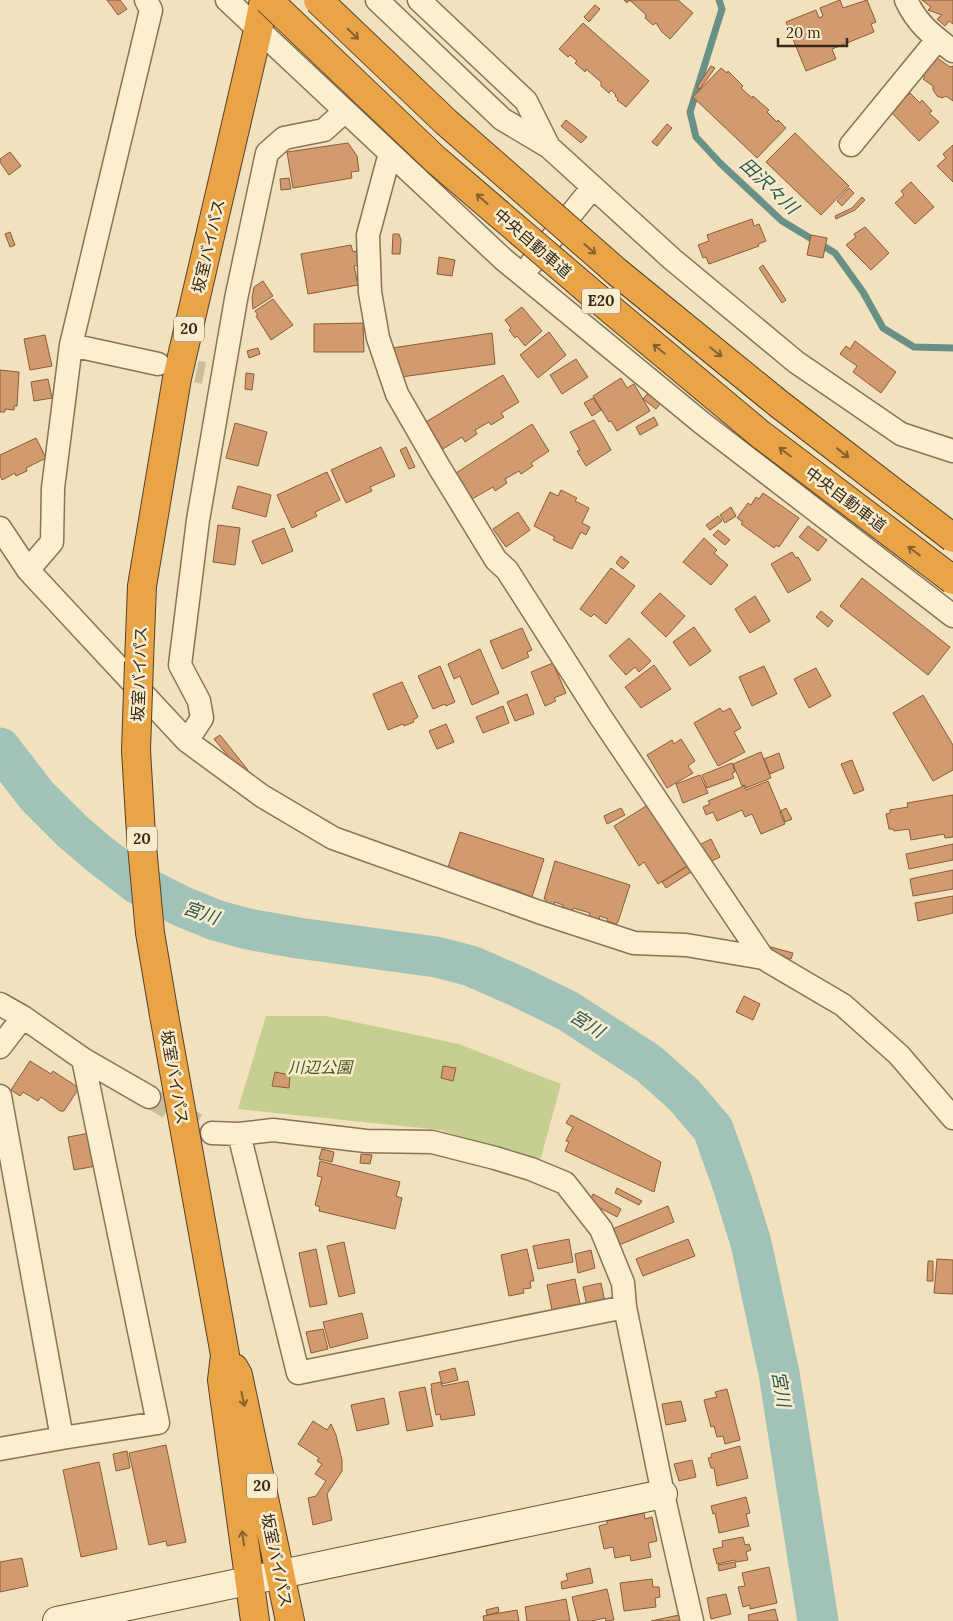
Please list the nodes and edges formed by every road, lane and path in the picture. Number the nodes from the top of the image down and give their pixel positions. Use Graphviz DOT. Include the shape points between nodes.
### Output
graph roads {
  1 [pos="146,0"];
  2 [pos="227,0"];
  3 [pos="264,0"];
  4 [pos="268,0"];
  5 [pos="318,0"];
  6 [pos="377,0"];
  7 [pos="419,0"];
  8 [pos="906,0"];
  9 [pos="258,30"];
  10 [pos="945,45"];
  11 [pos="345,111"];
  12 [pos="851,145"];
  13 [pos="549,147"];
  14 [pos="390,153"];
  15 [pos="593,187"];
  16 [pos="522,275"];
  17 [pos="70,345"];
  18 [pos="158,364"];
  19 [pos="953,451"];
  20 [pos="0,528"];
  21 [pos="953,538"];
  22 [pos="28,570"];
  23 [pos="953,580"];
  24 [pos="953,616"];
  25 [pos="187,740"];
  26 [pos="763,958"];
  27 [pos="0,1004"];
  28 [pos="23,1017"];
  29 [pos="0,1047"];
  30 [pos="83,1059"];
  31 [pos="0,1096"];
  32 [pos="148,1098"];
  33 [pos="953,1118"];
  34 [pos="212,1133"];
  35 [pos="239,1134"];
  36 [pos="625,1307"];
  37 [pos="225,1354"];
  38 [pos="62,1438"];
  39 [pos="0,1449"];
  40 [pos="663,1494"];
  41 [pos="280,1573"];
  42 [pos="249,1580"];
  43 [pos="57,1621"];
  44 [pos="255,1621"];
  45 [pos="290,1621"];
  46 [pos="692,1621"];
  1 -- 17 [label="street" via="151,10"];
  2 -- 9 [label="street"];
  3 -- 9 [label="highway, 坂室バイパス / 20"];
  23 -- 4 [label="highway, 中央自動車道 / E20, one-way, bridge" via="760,434 596,297 436,160"];
  5 -- 21 [label="highway, 中央自動車道 / E20, one-way, bridge" via="446,122 617,272 779,404"];
  6 -- 13 [label="street" via="502,119"];
  7 -- 13 [label="street" via="526,101"];
  8 -- 10 [label="street" via="913,14"];
  9 -- 11 [label="street"];
  9 -- 37 [label="highway, 坂室バイパス / 20, bridge" via="177,378 142,586 136,750 150,933"];
  10 -- 12 [label="street"];
  11 -- 14 [label="street"];
  11 -- 25 [label="street" via="324,130 284,138 267,153 236,300 214,375 180,664 199,701 202,718"];
  13 -- 15 [label="street"];
  14 -- 16 [label="street"];
  14 -- 26 [label="street" via="368,235 370,292 378,338 397,394 496,560 507,570 600,716"];
  15 -- 16 [label="street"];
  15 -- 19 [label="street" via="672,259 796,362 901,434"];
  16 -- 24 [label="street" via="702,424"];
  17 -- 18 [label="street"];
  17 -- 22 [label="street" via="53,488 52,542"];
  20 -- 22 [label="street"];
  22 -- 25 [label="street"];
  25 -- 26 [label="street" via="262,796 333,838 361,849 634,943 686,945"];
  26 -- 33 [label="street" via="843,1005 899,1055"];
  27 -- 28 [label="street"];
  28 -- 29 [label="street"];
  28 -- 30 [label="street"];
  30 -- 32 [label="street"];
  30 -- 38 [label="street" via="158,1423"];
  31 -- 38 [label="street"];
  34 -- 35 [label="street"];
  35 -- 36 [label="street" via="273,1130 366,1141 432,1142 531,1169 565,1184 601,1229 623,1283"];
  35 -- 36 [label="street" via="298,1373"];
  36 -- 40 [label="street"];
  37 -- 41 [label="highway, 坂室バイパス / 20, one-way" via="238,1375"];
  42 -- 37 [label="highway, 坂室バイパス / 20, one-way" via="222,1380"];
  38 -- 39 [label="street"];
  40 -- 41 [label="street"];
  40 -- 46 [label="street"];
  41 -- 42 [label="street"];
  41 -- 45 [label="highway, 坂室バイパス / 20"];
  42 -- 43 [label="street"];
  42 -- 44 [label="highway, 坂室バイパス / 20"];
}
